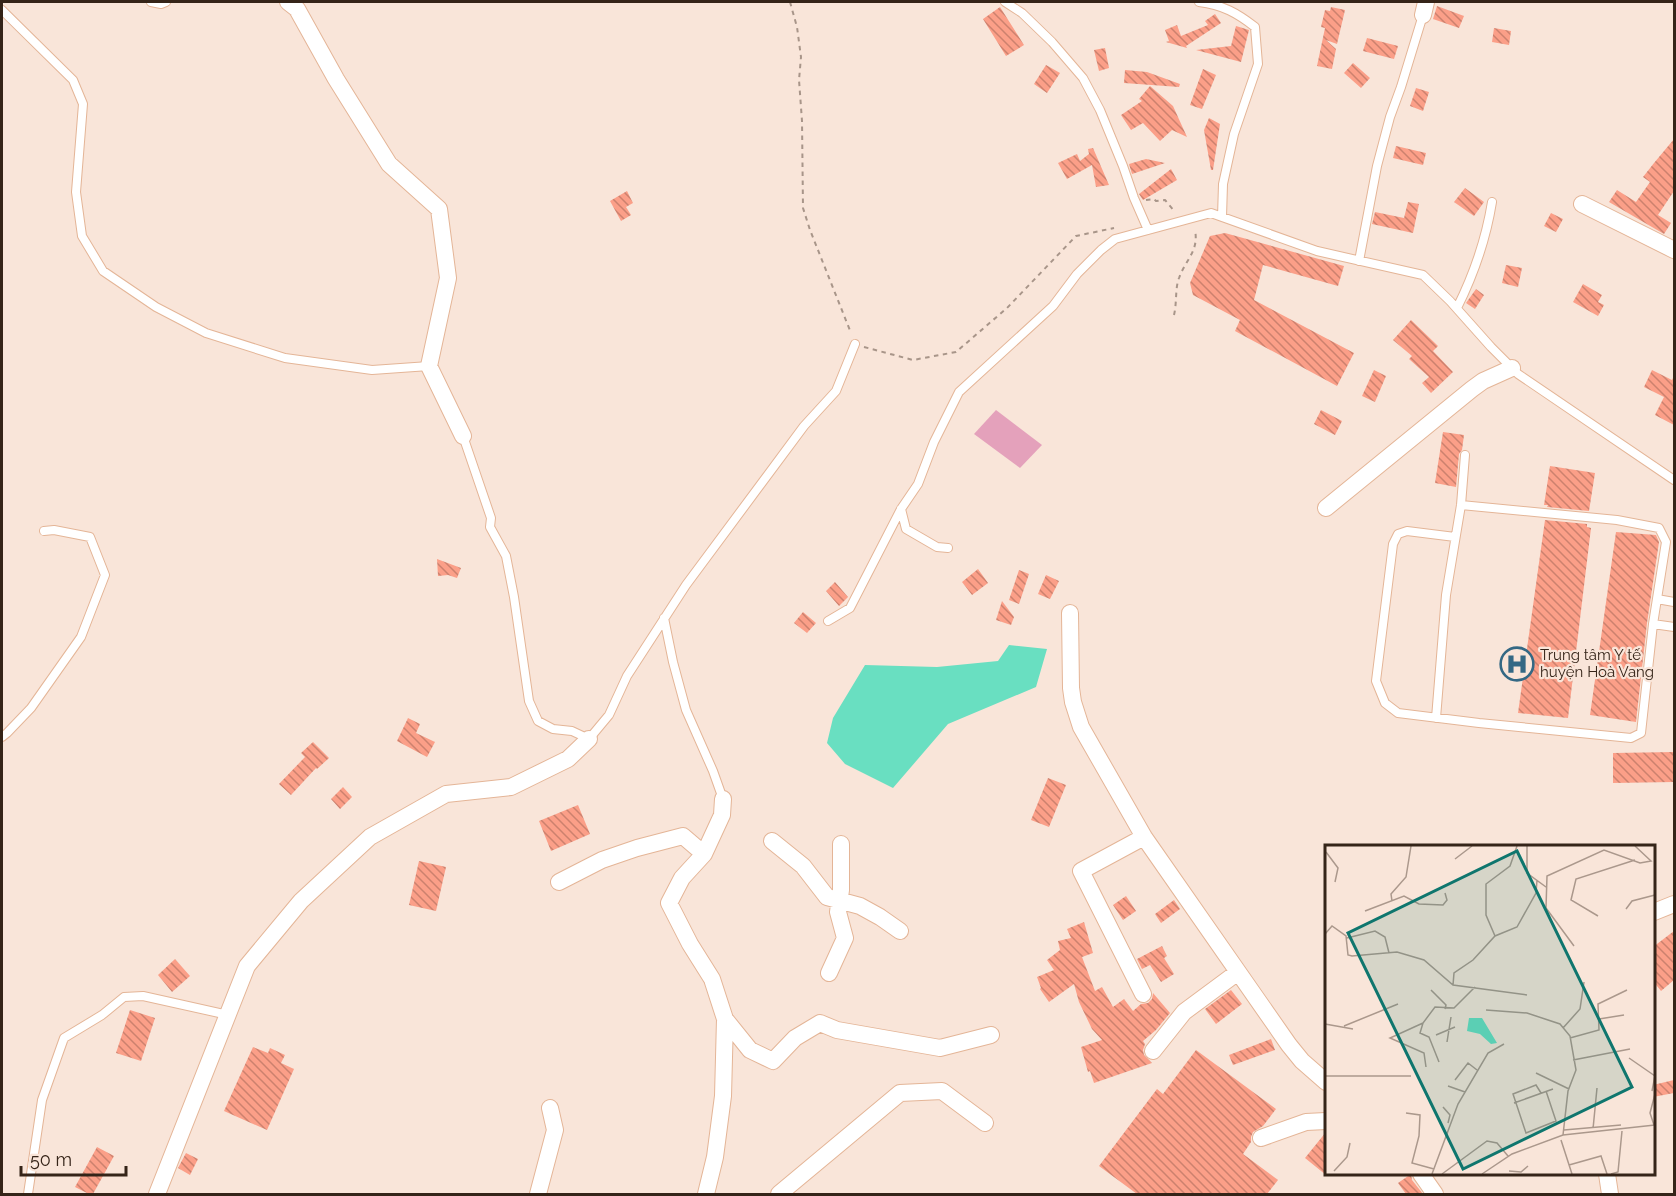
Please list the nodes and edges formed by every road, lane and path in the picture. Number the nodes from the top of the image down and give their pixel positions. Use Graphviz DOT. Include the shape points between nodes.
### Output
graph roads {
  1 [pos="151,2"];
  2 [pos="166,2"];
  3 [pos="288,2"];
  4 [pos="790,2"];
  5 [pos="1005,2"];
  6 [pos="1199,2"];
  7 [pos="1424,8"];
  8 [pos="2,10"];
  9 [pos="1136,202"];
  10 [pos="1492,202"];
  11 [pos="1582,204"];
  12 [pos="1222,217"];
  13 [pos="1186,220"];
  14 [pos="1148,230"];
  15 [pos="1137,233"];
  16 [pos="1674,250"];
  17 [pos="1359,261"];
  18 [pos="1456,308"];
  19 [pos="1174,315"];
  20 [pos="855,344"];
  21 [pos="429,366"];
  22 [pos="1512,368"];
  23 [pos="463,436"];
  24 [pos="1466,455"];
  25 [pos="1674,480"];
  26 [pos="1461,505"];
  27 [pos="1326,508"];
  28 [pos="901,509"];
  29 [pos="44,531"];
  30 [pos="1455,537"];
  31 [pos="948,548"];
  32 [pos="1657,599"];
  33 [pos="1674,602"];
  34 [pos="1070,613"];
  35 [pos="664,618"];
  36 [pos="828,621"];
  37 [pos="1653,624"];
  38 [pos="1674,627"];
  39 [pos="1436,718"];
  40 [pos="2,737"];
  41 [pos="589,739"];
  42 [pos="723,799"];
  43 [pos="1144,837"];
  44 [pos="772,841"];
  45 [pos="841,844"];
  46 [pos="704,854"];
  47 [pos="559,882"];
  48 [pos="840,900"];
  49 [pos="1674,904"];
  50 [pos="1655,911"];
  51 [pos="900,931"];
  52 [pos="1238,972"];
  53 [pos="829,973"];
  54 [pos="1143,993"];
  55 [pos="228,1015"];
  56 [pos="725,1019"];
  57 [pos="991,1035"];
  58 [pos="1153,1051"];
  59 [pos="1325,1081"];
  60 [pos="550,1108"];
  61 [pos="1325,1121"];
  62 [pos="985,1123"];
  63 [pos="1261,1138"];
  64 [pos="1422,1175"];
  65 [pos="1606,1175"];
  66 [pos="28,1194"];
  67 [pos="157,1194"];
  68 [pos="538,1194"];
  69 [pos="706,1194"];
  70 [pos="779,1194"];
  71 [pos="1435,1194"];
  72 [pos="1610,1194"];
  1 -- 2 [label="lane"];
  3 -- 21 [label="street" via="297,9 389,164 439,209 448,279"];
  4 -- 20 [label="path" via="801,57 803,208"];
  5 -- 9 [label="lane" via="1037,27 1083,78 1100,110"];
  6 -- 12 [label="lane" via="1236,12 1255,27 1258,64 1234,134 1223,184"];
  7 -- 17 [label="lane" via="1377,166"];
  8 -- 21 [label="lane" via="73,80 83,104 76,192 82,236 103,271 156,307 206,333 285,358 372,370"];
  9 -- 13 [label="path" via="1166,200"];
  9 -- 14 [label="lane"];
  10 -- 18 [label="lane" via="1486,236"];
  11 -- 16 [label="street"];
  12 -- 13 [label="lane" via="1211,213"];
  12 -- 17 [label="lane" via="1317,251"];
  13 -- 14 [label="lane"];
  13 -- 19 [label="path" via="1195,230 1197,242 1178,280"];
  14 -- 15 [label="lane"];
  15 -- 20 [label="path" via="1110,227 1076,236 1007,308 956,352 913,360"];
  15 -- 28 [label="lane" via="1115,239 1101,250 1053,306 959,392 918,484"];
  17 -- 18 [label="lane" via="1423,275"];
  18 -- 22 [label="lane"];
  20 -- 35 [label="lane" via="836,391 804,426"];
  21 -- 23 [label="street"];
  22 -- 25 [label="lane"];
  22 -- 27 [label="street" via="1472,389"];
  23 -- 41 [label="lane" via="491,518 490,527 506,556 529,701 538,720 553,729 572,731"];
  24 -- 26 [label="lane"];
  26 -- 30 [label="lane"];
  26 -- 32 [label="lane" via="1617,520 1659,528 1666,542"];
  28 -- 31 [label="lane" via="906,529 937,547"];
  28 -- 36 [label="lane" via="850,608"];
  29 -- 40 [label="lane" via="90,537 105,575 81,637 31,708"];
  30 -- 39 [label="lane"];
  30 -- 39 [label="lane" via="1407,531 1398,534 1393,544 1376,681 1385,703 1398,713"];
  32 -- 33 [label="lane"];
  32 -- 37 [label="lane"];
  34 -- 43 [label="street" via="1071,688 1077,716"];
  35 -- 41 [label="lane" via="627,676 609,715"];
  35 -- 42 [label="lane" via="686,710"];
  37 -- 38 [label="lane"];
  37 -- 39 [label="lane" via="1641,733 1631,738"];
  41 -- 55 [label="street" via="568,759 511,786 446,794 370,837 301,901 247,966"];
  42 -- 46 [label="street" via="722,814"];
  43 -- 52 [label="street"];
  43 -- 54 [label="street" via="1081,871"];
  44 -- 48 [label="street" via="803,866 827,897"];
  45 -- 48 [label="street"];
  46 -- 47 [label="street" via="683,836 602,860"];
  46 -- 56 [label="street" via="682,878 669,903 712,979"];
  48 -- 51 [label="street" via="880,916"];
  48 -- 53 [label="street" via="838,912 845,938"];
  49 -- 50 [label="street"];
  52 -- 58 [label="street" via="1184,1012"];
  52 -- 59 [label="street" via="1302,1061"];
  55 -- 66 [label="lane" via="143,996 124,997 64,1038 42,1100"];
  55 -- 67 [label="street"];
  56 -- 57 [label="street" via="750,1050 773,1061 795,1038 820,1023 837,1030 940,1048"];
  56 -- 69 [label="street" via="723,1096"];
  60 -- 68 [label="street" via="555,1130"];
  61 -- 63 [label="street" via="1306,1122"];
  62 -- 70 [label="street" via="942,1091 900,1093"];
  64 -- 71 [label="street"];
  65 -- 72 [label="street"];
}
